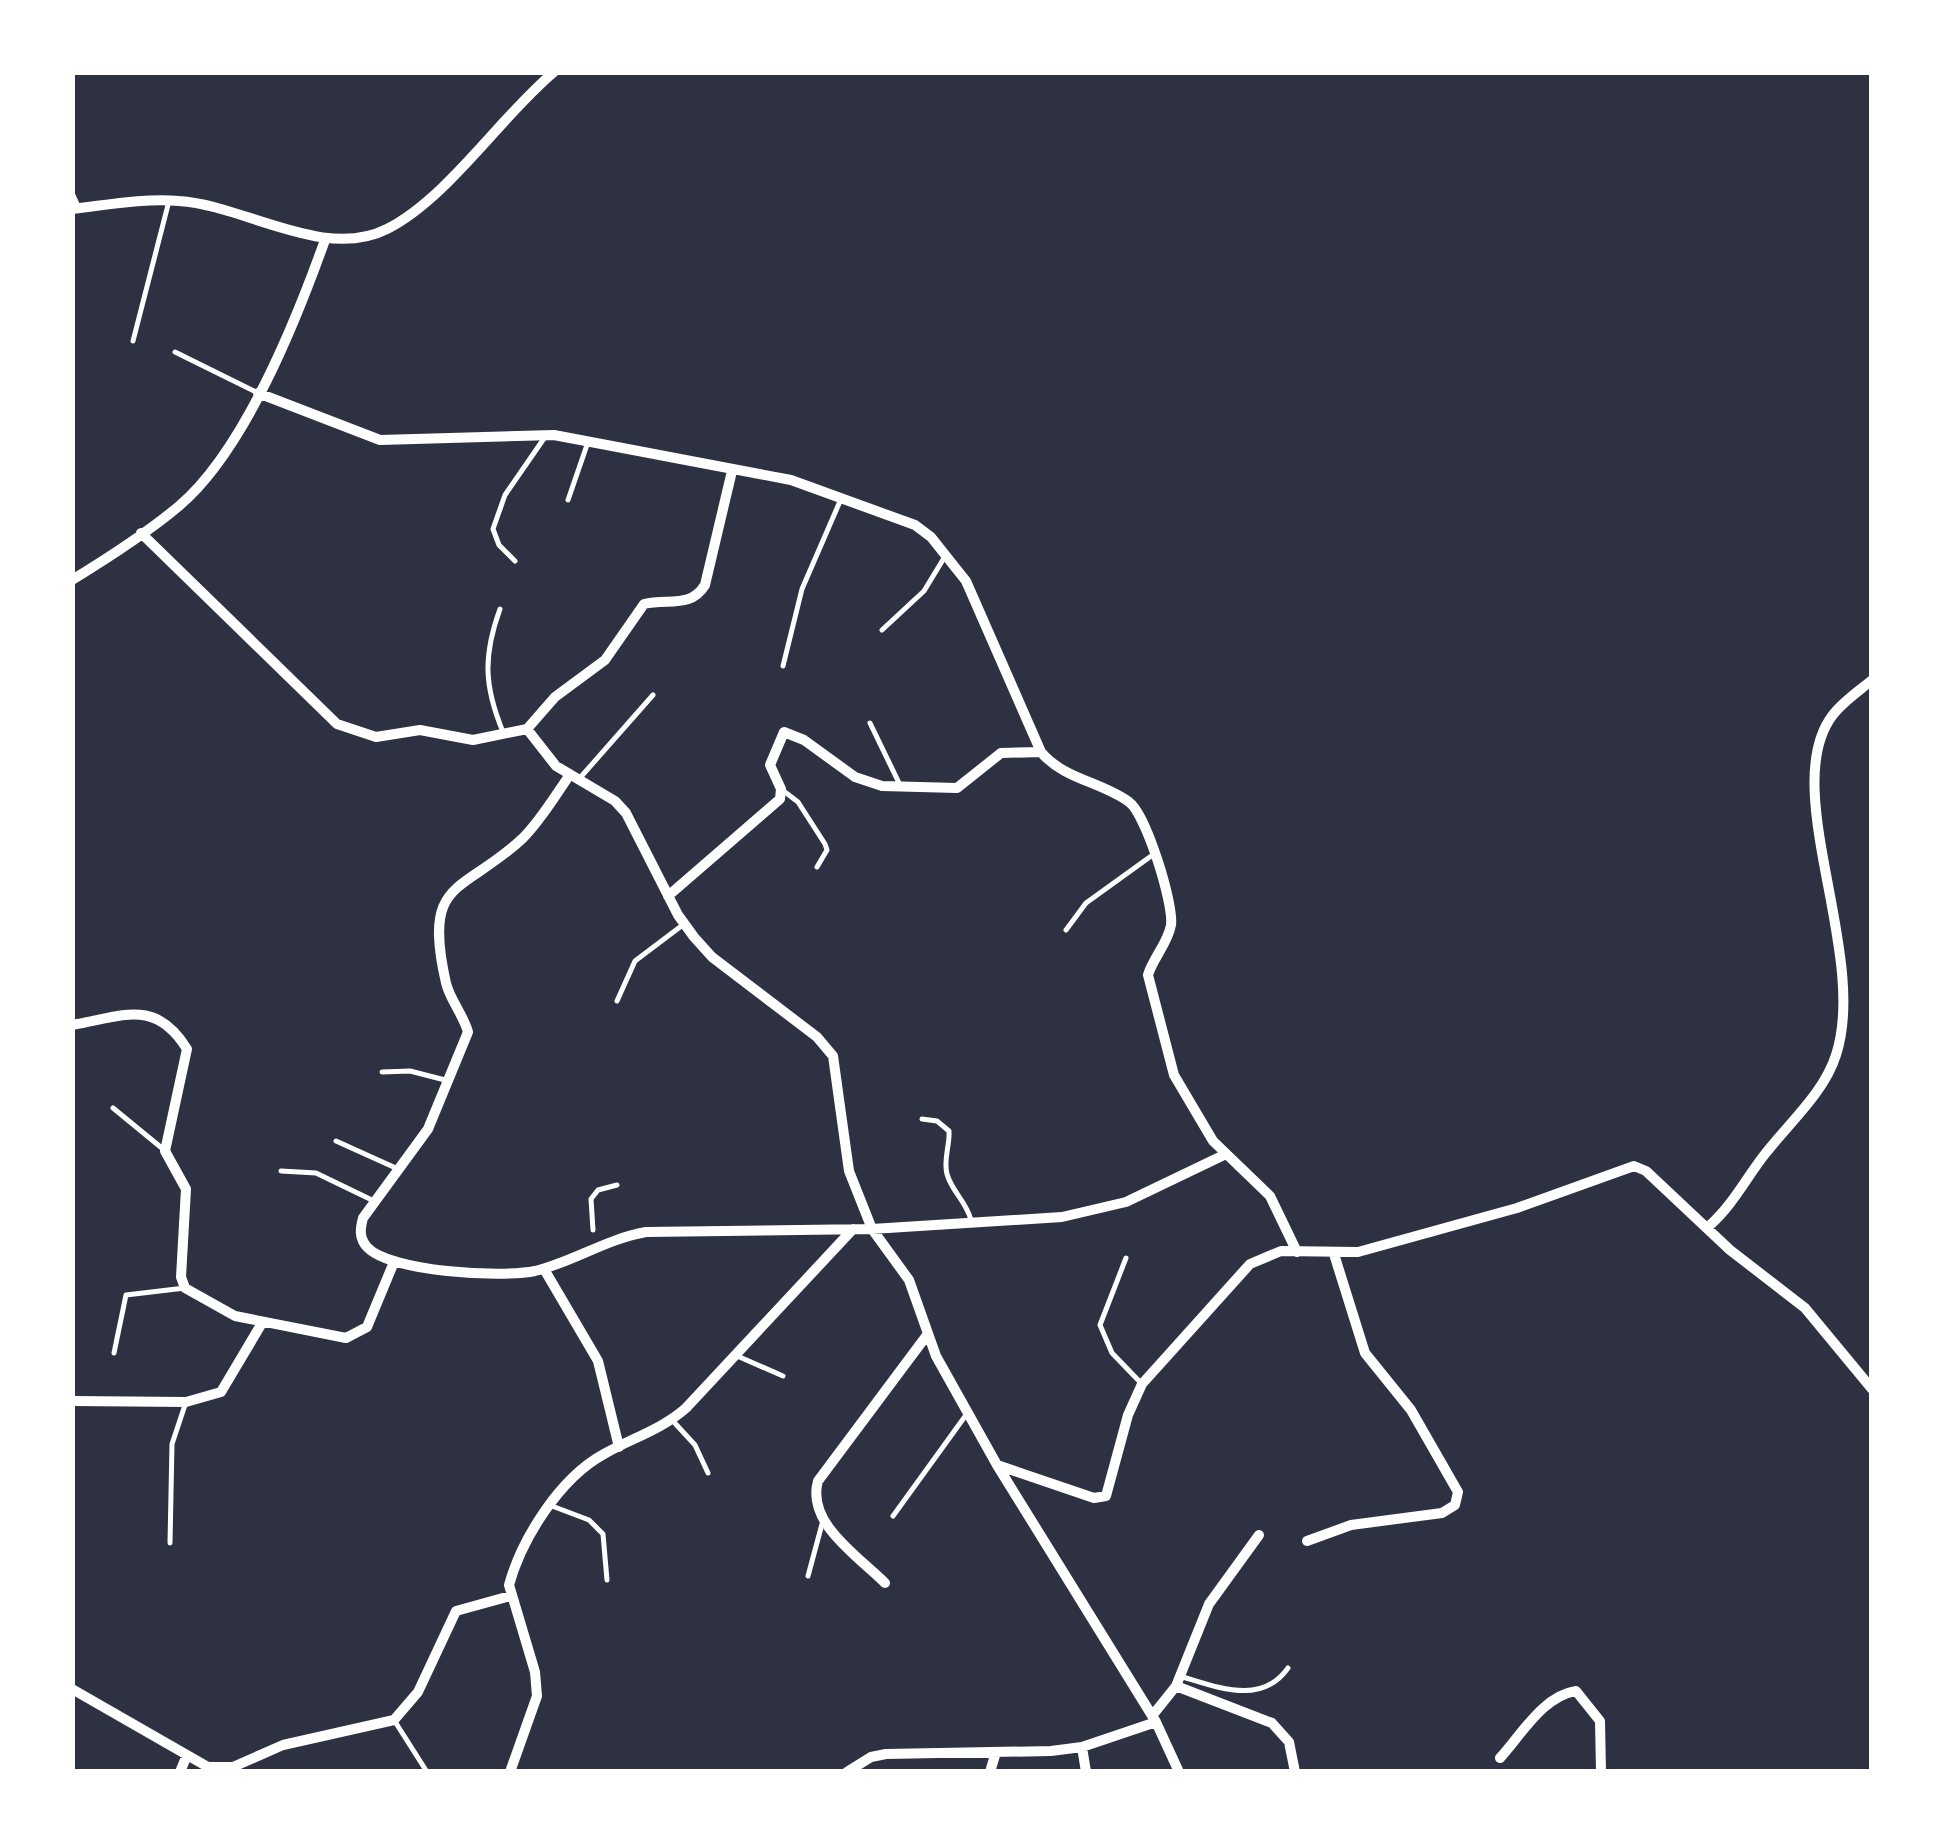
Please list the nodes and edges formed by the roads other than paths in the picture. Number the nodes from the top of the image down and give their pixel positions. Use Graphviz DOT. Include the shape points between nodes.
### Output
graph roads {
  1 [pos="554,72"];
  2 [pos="72,194"];
  3 [pos="169,201"];
  4 [pos="76,209"];
  5 [pos="325,240"];
  6 [pos="133,341"];
  7 [pos="176,352"];
  8 [pos="258,393"];
  9 [pos="547,434"];
  10 [pos="588,442"];
  11 [pos="732,471"];
  12 [pos="842,498"];
  13 [pos="568,500"];
  14 [pos="141,533"];
  15 [pos="946,556"];
  16 [pos="515,561"];
  17 [pos="72,580"];
  18 [pos="500,610"];
  19 [pos="882,630"];
  20 [pos="784,666"];
  21 [pos="1872,680"];
  22 [pos="654,695"];
  23 [pos="870,723"];
  24 [pos="526,729"];
  25 [pos="504,735"];
  26 [pos="1041,752"];
  27 [pos="574,778"];
  28 [pos="900,785"];
  29 [pos="781,789"];
  30 [pos="1154,854"];
  31 [pos="818,867"];
  32 [pos="668,896"];
  33 [pos="684,924"];
  34 [pos="1066,930"];
  35 [pos="618,1000"];
  36 [pos="72,1025"];
  37 [pos="382,1072"];
  38 [pos="448,1081"];
  39 [pos="113,1108"];
  40 [pos="922,1119"];
  41 [pos="336,1142"];
  42 [pos="165,1151"];
  43 [pos="1224,1155"];
  44 [pos="398,1169"];
  45 [pos="281,1171"];
  46 [pos="617,1185"];
  47 [pos="374,1201"];
  48 [pos="972,1223"];
  49 [pos="1709,1226"];
  50 [pos="853,1229"];
  51 [pos="872,1229"];
  52 [pos="594,1230"];
  53 [pos="1297,1252"];
  54 [pos="1334,1254"];
  55 [pos="1126,1258"];
  56 [pos="394,1262"];
  57 [pos="544,1268"];
  58 [pos="184,1288"];
  59 [pos="262,1323"];
  60 [pos="927,1335"];
  61 [pos="114,1353"];
  62 [pos="736,1355"];
  63 [pos="783,1376"];
  64 [pos="1142,1384"];
  65 [pos="1872,1388"];
  66 [pos="72,1401"];
  67 [pos="186,1402"];
  68 [pos="968,1413"];
  69 [pos="672,1420"];
  70 [pos="619,1447"];
  71 [pos="997,1465"];
  72 [pos="708,1473"];
  73 [pos="552,1506"];
  74 [pos="893,1516"];
  75 [pos="823,1521"];
  76 [pos="1259,1535"];
  77 [pos="170,1542"];
  78 [pos="1307,1542"];
  79 [pos="808,1576"];
  80 [pos="607,1580"];
  81 [pos="884,1583"];
  82 [pos="510,1596"];
  83 [pos="1288,1668"];
  84 [pos="1178,1681"];
  85 [pos="73,1692"];
  86 [pos="1154,1719"];
  87 [pos="394,1720"];
  88 [pos="1082,1747"];
  89 [pos="996,1752"];
  90 [pos="188,1755"];
  91 [pos="1500,1758"];
  92 [pos="864,1766"];
  93 [pos="180,1772"];
  94 [pos="428,1772"];
  95 [pos="510,1772"];
  96 [pos="846,1772"];
  97 [pos="990,1772"];
  98 [pos="1086,1772"];
  99 [pos="1179,1772"];
  100 [pos="1295,1772"];
  101 [pos="1601,1772"];
  1 -- 5 [label="street" via="448,181 386,230"];
  2 -- 4 [label="lane"];
  3 -- 4 [label="street"];
  3 -- 5 [label="street" via="214,207"];
  3 -- 6 [label="lane"];
  5 -- 8 [label="street" via="290,334"];
  7 -- 8 [label="lane"];
  8 -- 9 [label="street" via="380,440"];
  8 -- 14 [label="street" via="199,486"];
  9 -- 10 [label="street"];
  9 -- 16 [label="lane" via="505,495 493,529"];
  10 -- 11 [label="street"];
  10 -- 13 [label="lane"];
  11 -- 12 [label="street" via="790,480"];
  11 -- 24 [label="street" via="698,596 644,604 605,660"];
  12 -- 15 [label="street" via="915,525"];
  12 -- 20 [label="lane" via="802,589"];
  14 -- 17 [label="street"];
  14 -- 25 [label="street" via="337,724 376,737 405,730 473,740"];
  15 -- 19 [label="lane" via="924,591"];
  15 -- 26 [label="street" via="977,601"];
  18 -- 25 [label="lane" via="486,648 492,705"];
  21 -- 49 [label="street" via="1831,717 1815,772 1818,832 1844,980 1836,1056 1814,1096"];
  22 -- 27 [label="lane"];
  23 -- 28 [label="lane"];
  24 -- 25 [label="street"];
  24 -- 27 [label="street"];
  26 -- 28 [label="street" via="1002,753 957,788"];
  26 -- 30 [label="street" via="1061,769 1132,803"];
  27 -- 32 [label="street" via="626,813"];
  27 -- 38 [label="street" via="522,839 444,899 438,918 446,980 468,1032"];
  28 -- 29 [label="street" via="868,784 784,732 770,764"];
  29 -- 31 [label="lane" via="798,802 825,844"];
  29 -- 32 [label="street" via="774,807"];
  30 -- 34 [label="lane" via="1086,903"];
  30 -- 43 [label="street" via="1172,924 1152,962 1148,988 1174,1075"];
  32 -- 33 [label="street"];
  33 -- 35 [label="lane" via="635,961"];
  33 -- 51 [label="street" via="712,957 832,1056 849,1171"];
  36 -- 42 [label="street" via="135,1012 150,1014 180,1038 186,1063"];
  37 -- 38 [label="lane"];
  38 -- 44 [label="street" via="421,1141"];
  39 -- 42 [label="lane"];
  40 -- 48 [label="lane" via="949,1131 948,1180 966,1200"];
  41 -- 44 [label="lane"];
  42 -- 58 [label="street" via="186,1189"];
  43 -- 48 [label="street" via="1095,1211"];
  43 -- 53 [label="street" via="1270,1196"];
  44 -- 47 [label="street"];
  45 -- 47 [label="lane" via="316,1173"];
  46 -- 52 [label="lane" via="591,1199"];
  47 -- 56 [label="street" via="360,1233 365,1246"];
  48 -- 51 [label="street"];
  49 -- 54 [label="street" via="1634,1166 1517,1208"];
  49 -- 65 [label="street" via="1804,1308"];
  50 -- 51 [label="street"];
  50 -- 57 [label="street" via="646,1232 596,1243"];
  50 -- 62 [label="street"];
  51 -- 60 [label="street" via="909,1280"];
  53 -- 54 [label="street"];
  53 -- 64 [label="street" via="1264,1254 1250,1264"];
  54 -- 78 [label="street" via="1365,1353 1411,1410 1458,1492 1455,1505 1442,1513 1351,1525"];
  55 -- 64 [label="lane" via="1100,1325 1112,1353"];
  56 -- 57 [label="street" via="466,1271"];
  56 -- 59 [label="street" via="374,1315 358,1335"];
  57 -- 70 [label="street" via="598,1362"];
  58 -- 59 [label="street" via="209,1306"];
  58 -- 61 [label="lane" via="126,1296"];
  59 -- 67 [label="street" via="222,1392"];
  60 -- 68 [label="street"];
  60 -- 75 [label="street" via="818,1481 814,1498"];
  62 -- 63 [label="lane"];
  62 -- 69 [label="street"];
  64 -- 71 [label="street" via="1106,1496 1094,1498"];
  66 -- 67 [label="street"];
  67 -- 77 [label="lane" via="172,1444"];
  68 -- 71 [label="street"];
  68 -- 74 [label="lane"];
  69 -- 70 [label="street"];
  69 -- 72 [label="lane"];
  70 -- 73 [label="street" via="586,1466"];
  71 -- 86 [label="street"];
  73 -- 80 [label="lane" via="604,1534"];
  73 -- 82 [label="street" via="514,1566"];
  75 -- 79 [label="lane"];
  75 -- 81 [label="street"];
  76 -- 84 [label="street" via="1210,1604"];
  82 -- 87 [label="street" via="456,1610 410,1708"];
  82 -- 95 [label="street" via="535,1672 536,1696"];
  83 -- 84 [label="lane" via="1276,1685 1259,1690"];
  84 -- 86 [label="street"];
  84 -- 100 [label="street" via="1272,1723 1289,1742"];
  85 -- 90 [label="street"];
  86 -- 88 [label="street"];
  86 -- 99 [label="street"];
  87 -- 90 [label="street" via="283,1745 220,1769"];
  87 -- 94 [label="lane"];
  88 -- 89 [label="street"];
  88 -- 98 [label="street"];
  89 -- 92 [label="street" via="886,1754"];
  89 -- 97 [label="street"];
  90 -- 93 [label="street"];
  91 -- 101 [label="street" via="1547,1704 1576,1691 1600,1720"];
  92 -- 96 [label="street"];
}
